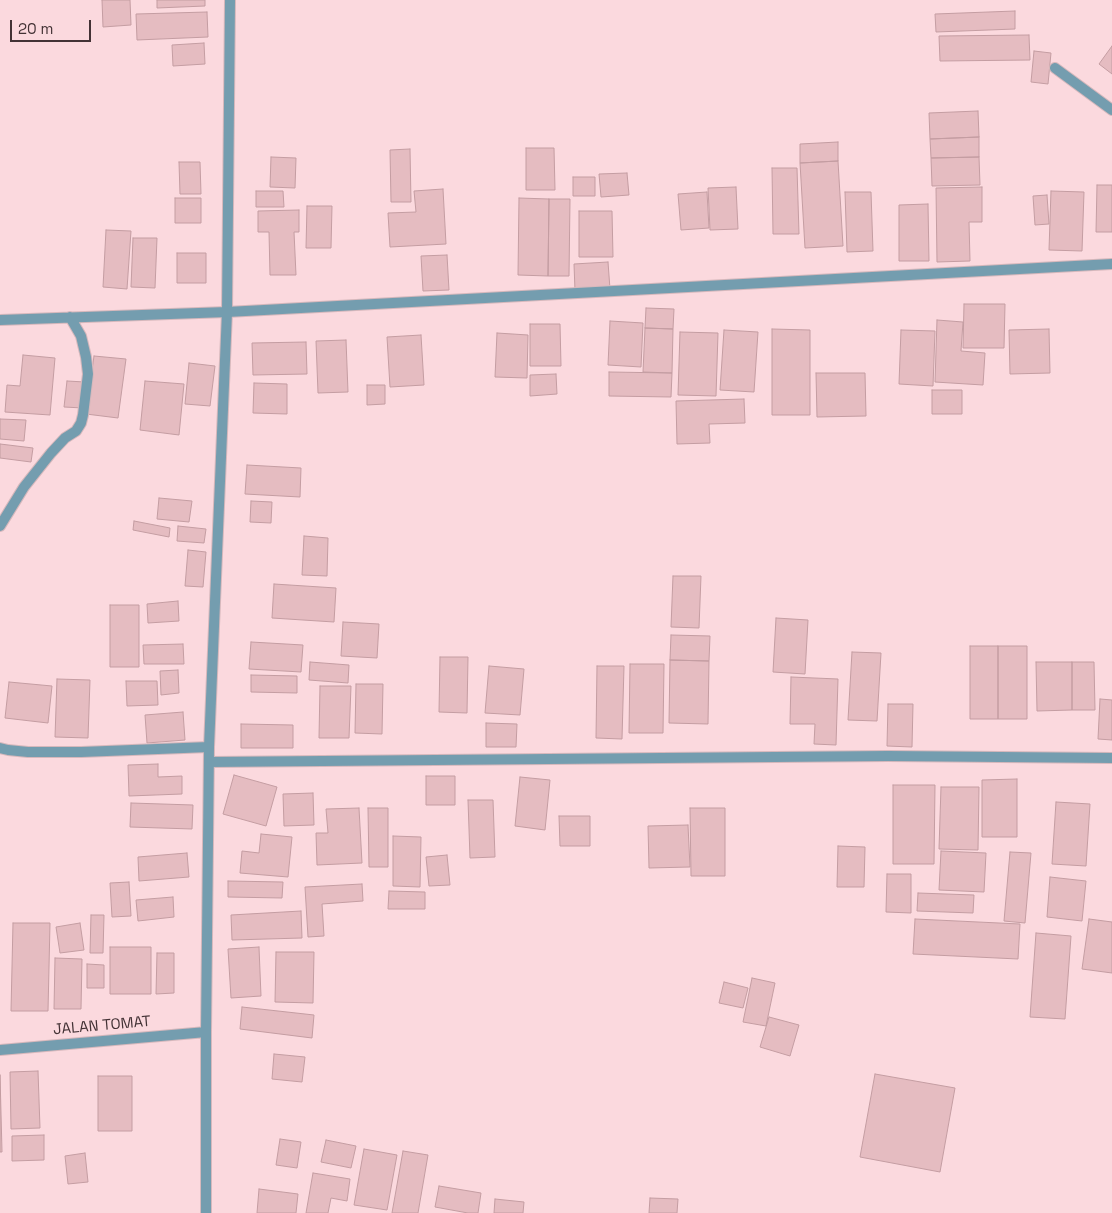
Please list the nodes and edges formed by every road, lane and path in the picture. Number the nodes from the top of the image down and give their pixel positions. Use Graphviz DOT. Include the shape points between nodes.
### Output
graph roads {
  1 [pos="230,0"];
  2 [pos="1055,68"];
  3 [pos="1112,110"];
  4 [pos="1112,264"];
  5 [pos="227,312"];
  6 [pos="70,317"];
  7 [pos="0,320"];
  8 [pos="0,526"];
  9 [pos="0,748"];
  10 [pos="209,748"];
  11 [pos="1112,758"];
  12 [pos="209,762"];
  13 [pos="206,1032"];
  14 [pos="0,1050"];
  15 [pos="207,1213"];
  1 -- 5 [label="street"];
  2 -- 3 [label="street"];
  4 -- 5 [label="street"];
  5 -- 6 [label="street"];
  5 -- 10 [label="street"];
  6 -- 7 [label="street"];
  6 -- 8 [label="street" via="81,336 88,374 81,423 51,452"];
  9 -- 10 [label="street" via="28,752"];
  10 -- 12 [label="street"];
  11 -- 12 [label="street" via="878,756"];
  12 -- 13 [label="street"];
  13 -- 14 [label="street, JALAN TOMAT"];
  13 -- 15 [label="street"];
}
